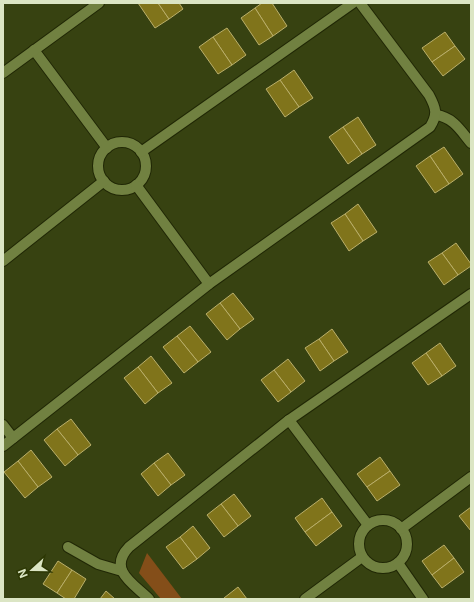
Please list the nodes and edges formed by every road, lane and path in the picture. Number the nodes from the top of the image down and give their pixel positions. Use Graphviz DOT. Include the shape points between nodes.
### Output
graph roads {
  1 [pos="99,3"];
  2 [pos="353,3"];
  3 [pos="360,3"];
  4 [pos="34,50"];
  5 [pos="3,74"];
  6 [pos="436,115"];
  7 [pos="471,143"];
  8 [pos="107,148"];
  9 [pos="141,152"];
  10 [pos="104,181"];
  11 [pos="136,185"];
  12 [pos="3,260"];
  13 [pos="209,284"];
  14 [pos="471,294"];
  15 [pos="289,420"];
  16 [pos="3,425"];
  17 [pos="13,438"];
  18 [pos="3,446"];
  19 [pos="471,477"];
  20 [pos="368,525"];
  21 [pos="401,529"];
  22 [pos="68,547"];
  23 [pos="362,557"];
  24 [pos="398,563"];
  25 [pos="122,571"];
  26 [pos="150,599"];
  27 [pos="306,599"];
  28 [pos="423,599"];
  1 -- 4 [label="street"];
  2 -- 9 [label="street"];
  3 -- 6 [label="street" via="429,95"];
  4 -- 5 [label="street"];
  4 -- 8 [label="street"];
  6 -- 7 [label="street" via="452,120"];
  6 -- 13 [label="street" via="425,131"];
  8 -- 9 [label="street" via="125,142 137,147"];
  8 -- 10 [label="street" via="99,164 100,175"];
  9 -- 11 [label="street" via="146,170"];
  10 -- 11 [label="street" via="119,190"];
  10 -- 12 [label="street"];
  11 -- 13 [label="street"];
  13 -- 17 [label="street"];
  14 -- 15 [label="street"];
  15 -- 20 [label="street"];
  15 -- 25 [label="street" via="130,547 122,558"];
  16 -- 17 [label="street"];
  17 -- 18 [label="street"];
  19 -- 21 [label="street"];
  20 -- 21 [label="street" via="386,520"];
  20 -- 23 [label="street" via="360,536 359,550"];
  21 -- 24 [label="street" via="406,547"];
  22 -- 25 [label="street" via="98,564"];
  23 -- 24 [label="street" via="378,568"];
  23 -- 27 [label="street"];
  24 -- 28 [label="street"];
  25 -- 26 [label="street" via="129,581"];
}
